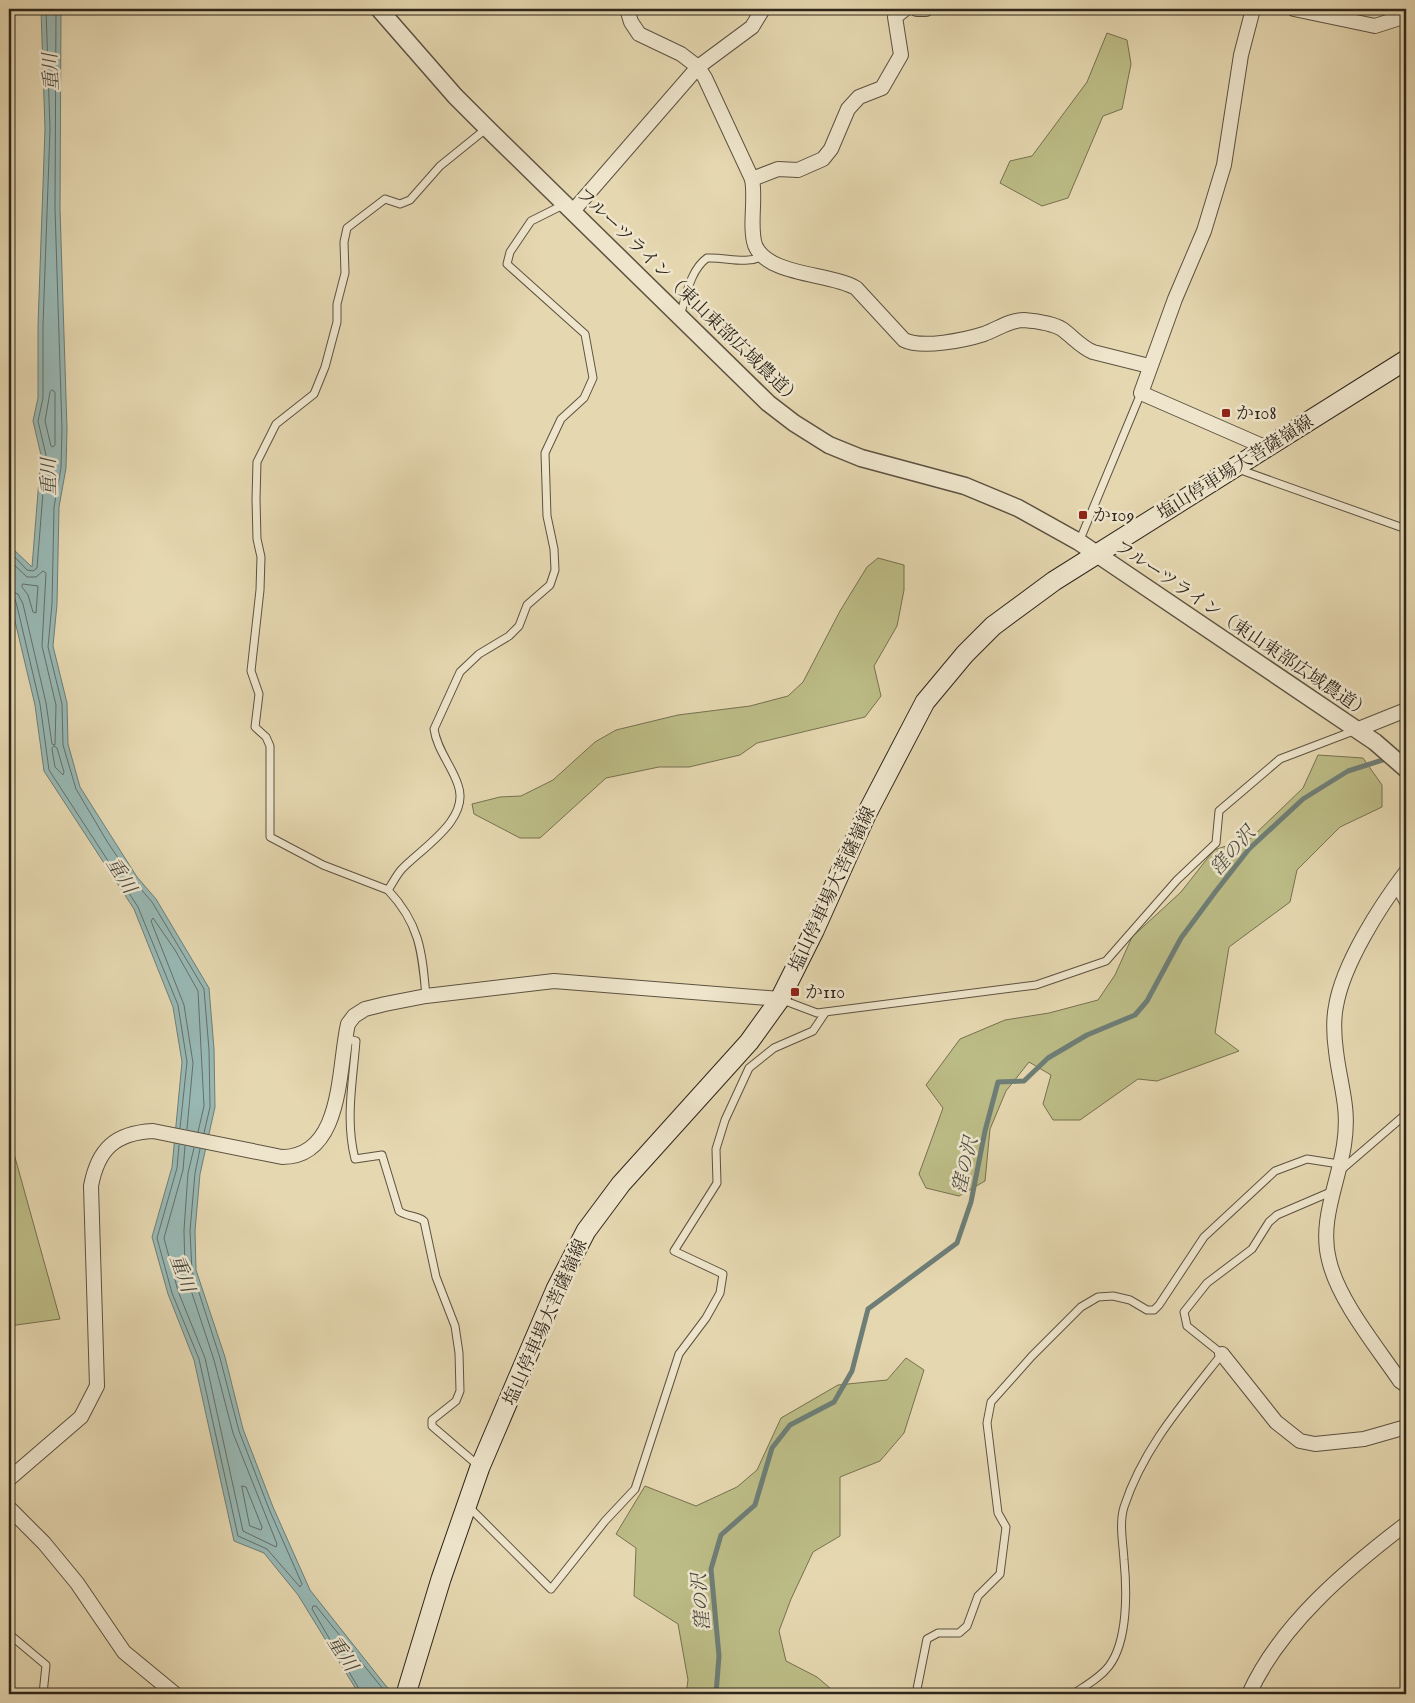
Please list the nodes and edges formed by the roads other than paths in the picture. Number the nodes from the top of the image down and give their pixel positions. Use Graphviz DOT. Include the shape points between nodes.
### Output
graph roads {
  1 [pos="379,9"];
  2 [pos="628,9"];
  3 [pos="763,9"];
  4 [pos="905,9"];
  5 [pos="917,9"];
  6 [pos="926,9"];
  7 [pos="1253,9"];
  8 [pos="1294,9"];
  9 [pos="1406,16"];
  10 [pos="698,67"];
  11 [pos="487,128"];
  12 [pos="752,178"];
  13 [pos="569,208"];
  14 [pos="764,256"];
  15 [pos="680,318"];
  16 [pos="1406,360"];
  17 [pos="1149,366"];
  18 [pos="1141,393"];
  19 [pos="1268,448"];
  20 [pos="1235,468"];
  21 [pos="1406,529"];
  22 [pos="1079,542"];
  23 [pos="1095,554"];
  24 [pos="1406,710"];
  25 [pos="1356,730"];
  26 [pos="1406,769"];
  27 [pos="1406,872"];
  28 [pos="1395,887"];
  29 [pos="388,890"];
  30 [pos="1406,907"];
  31 [pos="426,996"];
  32 [pos="780,999"];
  33 [pos="825,1012"];
  34 [pos="345,1038"];
  35 [pos="1406,1114"];
  36 [pos="1338,1169"];
  37 [pos="1333,1191"];
  38 [pos="1222,1354"];
  39 [pos="1406,1384"];
  40 [pos="1406,1427"];
  41 [pos="480,1467"];
  42 [pos="9,1479"];
  43 [pos="466,1504"];
  44 [pos="9,1508"];
  45 [pos="1406,1524"];
  46 [pos="9,1634"];
  47 [pos="43,1694"];
  48 [pos="175,1694"];
  49 [pos="406,1694"];
  50 [pos="916,1694"];
  51 [pos="1073,1694"];
  52 [pos="1249,1694"];
  1 -- 11 [label="street, フルーツライン（東山東部広域農道）"];
  2 -- 10 [label="street" via="630,22 639,34 681,54"];
  3 -- 10 [label="street" via="752,27"];
  4 -- 12 [label="street" via="896,17 901,55 882,88 859,97 848,109 823,159 798,170 778,169"];
  5 -- 6 [label="street"];
  7 -- 17 [label="street" via="1241,55 1224,165 1204,231"];
  8 -- 9 [label="street" via="1375,26"];
  10 -- 12 [label="street"];
  10 -- 13 [label="street"];
  11 -- 13 [label="street, フルーツライン（東山東部広域農道）"];
  11 -- 29 [label="lane" via="440,166 410,200 400,204 385,199 346,228 345,272 325,367 314,394 276,424 257,462 257,539 261,557 251,671 259,694 255,727 270,746 270,837 323,865"];
  12 -- 14 [label="street" via="755,244"];
  13 -- 15 [label="street, フルーツライン（東山東部広域農道）"];
  13 -- 29 [label="lane" via="531,221 510,252 507,264 585,334 591,361 593,378 584,398 561,419 545,453 547,516 556,570 550,585 527,605 519,626 510,636 479,654 460,672 434,729 435,739 459,787 459,806 435,841 401,871"];
  14 -- 15 [label="lane" via="742,262 707,258 700,263 694,272"];
  14 -- 17 [label="street" via="785,268 847,282 910,343 948,341 984,334 1025,320 1061,328 1093,352"];
  15 -- 22 [label="street, フルーツライン（東山東部広域農道）" via="768,403 829,445 861,458 965,486 1018,508"];
  16 -- 19 [label="main road, 塩山停車場大菩薩嶺線"];
  17 -- 18 [label="street"];
  18 -- 19 [label="street"];
  18 -- 22 [label="lane"];
  19 -- 20 [label="main road, 塩山停車場大菩薩嶺線"];
  20 -- 21 [label="lane"];
  20 -- 23 [label="main road, 塩山停車場大菩薩嶺線"];
  22 -- 23 [label="street, フルーツライン（東山東部広域農道）"];
  23 -- 25 [label="street, フルーツライン（東山東部広域農道）"];
  23 -- 32 [label="main road, 塩山停車場大菩薩嶺線" via="993,626 925,702 866,815"];
  24 -- 25 [label="street"];
  25 -- 26 [label="street, フルーツライン（東山東部広域農道）"];
  25 -- 33 [label="lane" via="1280,759 1219,811 1216,843 1177,880 1106,961 1036,985"];
  27 -- 28 [label="street"];
  28 -- 30 [label="lane"];
  28 -- 36 [label="street" via="1366,932 1343,980 1336,1005 1336,1053 1345,1094 1346,1117"];
  29 -- 31 [label="lane" via="404,907 421,949"];
  31 -- 32 [label="street" via="554,981"];
  31 -- 34 [label="street" via="366,1009 348,1024"];
  32 -- 33 [label="lane" via="817,1013"];
  32 -- 41 [label="main road, 塩山停車場大菩薩嶺線" via="750,1042 621,1184 586,1231 556,1289"];
  33 -- 43 [label="lane" via="813,1031 774,1048 749,1068 725,1120 716,1149 717,1183 674,1251 723,1274 720,1293 679,1354 635,1489 551,1589"];
  34 -- 41 [label="lane" via="356,1041 349,1114 349,1138 355,1159 382,1156 399,1211 424,1221 436,1277 455,1326 460,1391 456,1402 432,1420 432,1426"];
  34 -- 42 [label="street" via="337,1099 330,1123 316,1144 305,1152 294,1157 282,1157 153,1131 121,1137 98,1162 91,1186 97,1386 80,1417"];
  35 -- 36 [label="lane"];
  36 -- 37 [label="street"];
  36 -- 50 [label="lane" via="1307,1159 1275,1171 1204,1237 1154,1310 1113,1296 1098,1297 1081,1307 991,1402 987,1422 998,1514 1006,1527 1000,1574 978,1596 967,1626 959,1633 938,1633 927,1639"];
  37 -- 38 [label="lane" via="1277,1215 1252,1249 1207,1284 1189,1304 1184,1312 1187,1326"];
  37 -- 39 [label="street" via="1327,1214 1328,1260 1336,1281 1366,1332 1400,1381"];
  38 -- 40 [label="street" via="1276,1422 1300,1441 1315,1444 1364,1439"];
  38 -- 51 [label="lane" via="1165,1427 1132,1485 1123,1510 1126,1577 1122,1638 1108,1668"];
  41 -- 43 [label="main road, 塩山停車場大菩薩嶺線"];
  43 -- 49 [label="main road, 塩山停車場大菩薩嶺線"];
  44 -- 48 [label="street" via="77,1583 124,1652"];
  45 -- 52 [label="street" via="1300,1620 1270,1656"];
  46 -- 47 [label="lane" via="46,1665"];
}
